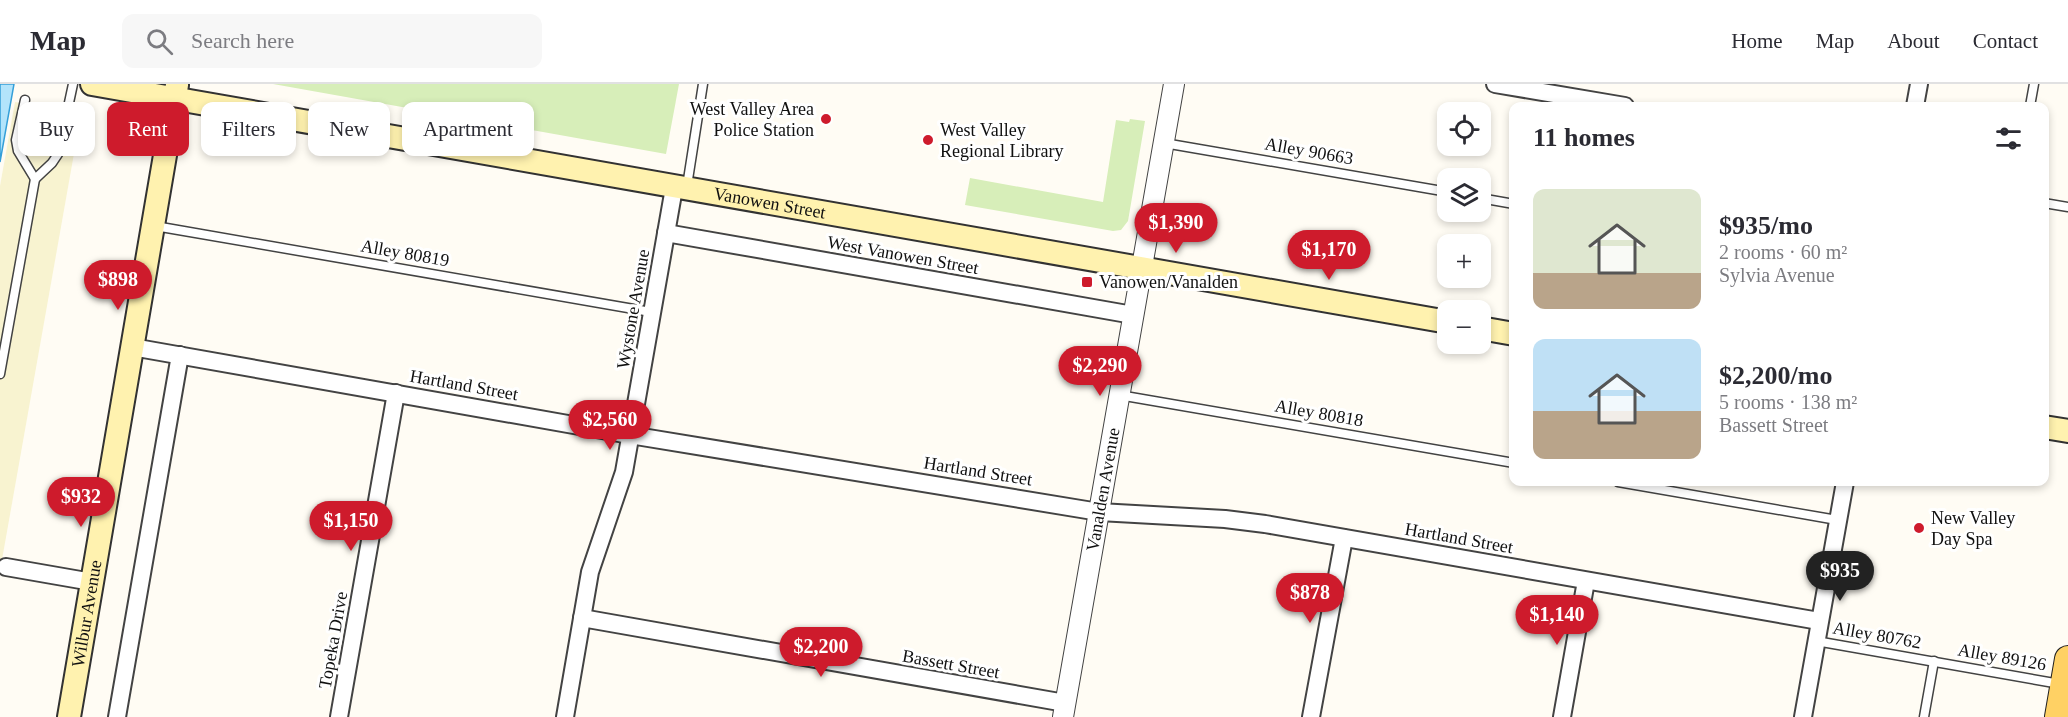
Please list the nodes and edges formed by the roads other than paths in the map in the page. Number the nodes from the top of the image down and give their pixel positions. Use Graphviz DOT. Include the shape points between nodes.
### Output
graph roads {
  1 [pos="73,84"];
  2 [pos="92,84"];
  3 [pos="704,84"];
  4 [pos="1174,84"];
  5 [pos="1495,84"];
  6 [pos="1919,84"];
  7 [pos="2034,84"];
  8 [pos="176,91"];
  9 [pos="25,100"];
  10 [pos="1601,102"];
  11 [pos="1916,102"];
  12 [pos="2031,102"];
  13 [pos="1164,143"];
  14 [pos="35,179"];
  15 [pos="680,189"];
  16 [pos="1437,190"];
  17 [pos="1491,200"];
  18 [pos="1509,203"];
  19 [pos="2049,204"];
  20 [pos="2068,207"];
  21 [pos="153,225"];
  22 [pos="666,233"];
  23 [pos="1141,268"];
  24 [pos="651,312"];
  25 [pos="1133,315"];
  26 [pos="1437,320"];
  27 [pos="1491,330"];
  28 [pos="1509,333"];
  29 [pos="132,347"];
  30 [pos="180,355"];
  31 [pos="0,374"];
  32 [pos="396,393"];
  33 [pos="1119,395"];
  34 [pos="2049,428"];
  35 [pos="2068,431"];
  36 [pos="630,435"];
  37 [pos="1509,462"];
  38 [pos="1641,486"];
  39 [pos="1844,486"];
  40 [pos="1099,512"];
  41 [pos="1837,520"];
  42 [pos="1344,538"];
  43 [pos="6,567"];
  44 [pos="1586,581"];
  45 [pos="92,582"];
  46 [pos="582,618"];
  47 [pos="1819,621"];
  48 [pos="1816,641"];
  49 [pos="2068,659"];
  50 [pos="1934,662"];
  51 [pos="2065,685"];
  52 [pos="1064,710"];
  53 [pos="69,717"];
  54 [pos="117,717"];
  55 [pos="339,717"];
  56 [pos="565,717"];
  57 [pos="1311,717"];
  58 [pos="1562,717"];
  59 [pos="1803,717"];
  60 [pos="1924,717"];
  61 [pos="2058,717"];
  1 -- 14 [label="lane" via="58,154"];
  2 -- 8 [label="main road, Vanowen Street"];
  3 -- 15 [label="lane"];
  4 -- 13 [label="street, Vanalden Avenue"];
  5 -- 10 [label="street"];
  6 -- 11 [label="street"];
  7 -- 12 [label="lane"];
  8 -- 15 [label="main road, Vanowen Street"];
  8 -- 21 [label="main road, Wilbur Avenue"];
  9 -- 14 [label="lane" via="16,140 18,151"];
  13 -- 16 [label="lane, Alley 90663"];
  13 -- 23 [label="street, Vanalden Avenue"];
  14 -- 31 [label="lane"];
  15 -- 22 [label="street, Wystone Avenue"];
  15 -- 23 [label="main road, Vanowen Street"];
  17 -- 18 [label="lane"];
  19 -- 20 [label="lane"];
  21 -- 24 [label="lane, Alley 80819"];
  21 -- 29 [label="main road, Wilbur Avenue"];
  22 -- 24 [label="street, Wystone Avenue"];
  22 -- 25 [label="street, West Vanowen Street"];
  23 -- 25 [label="street, Vanalden Avenue"];
  23 -- 26 [label="main road, Vanowen Street"];
  24 -- 36 [label="street, Wystone Avenue"];
  25 -- 33 [label="street, Vanalden Avenue"];
  27 -- 28 [label="main road"];
  29 -- 30 [label="street, Hartland Street"];
  29 -- 45 [label="main road, Wilbur Avenue"];
  30 -- 32 [label="street, Hartland Street"];
  30 -- 54 [label="street"];
  32 -- 36 [label="street, Hartland Street"];
  32 -- 55 [label="street, Topeka Drive"];
  33 -- 37 [label="lane, Alley 80818"];
  33 -- 40 [label="street, Vanalden Avenue"];
  34 -- 35 [label="main road"];
  36 -- 40 [label="street, Hartland Street"];
  36 -- 46 [label="street, Wystone Avenue" via="624,472 590,572"];
  38 -- 41 [label="lane"];
  39 -- 41 [label="street"];
  40 -- 42 [label="street, Hartland Street" via="1225,519"];
  40 -- 52 [label="street, Vanalden Avenue"];
  41 -- 47 [label="street"];
  42 -- 44 [label="street, Hartland Street"];
  42 -- 57 [label="street"];
  43 -- 45 [label="street"];
  44 -- 47 [label="street, Hartland Street"];
  44 -- 58 [label="street"];
  45 -- 53 [label="main road, Wilbur Avenue"];
  46 -- 52 [label="street, Bassett Street"];
  46 -- 56 [label="street, Wystone Avenue"];
  47 -- 48 [label="street"];
  48 -- 50 [label="lane, Alley 80762"];
  48 -- 59 [label="street"];
  49 -- 51 [label="main road"];
  50 -- 51 [label="lane, Alley 89126"];
  50 -- 60 [label="lane"];
  51 -- 61 [label="main road"];
}
